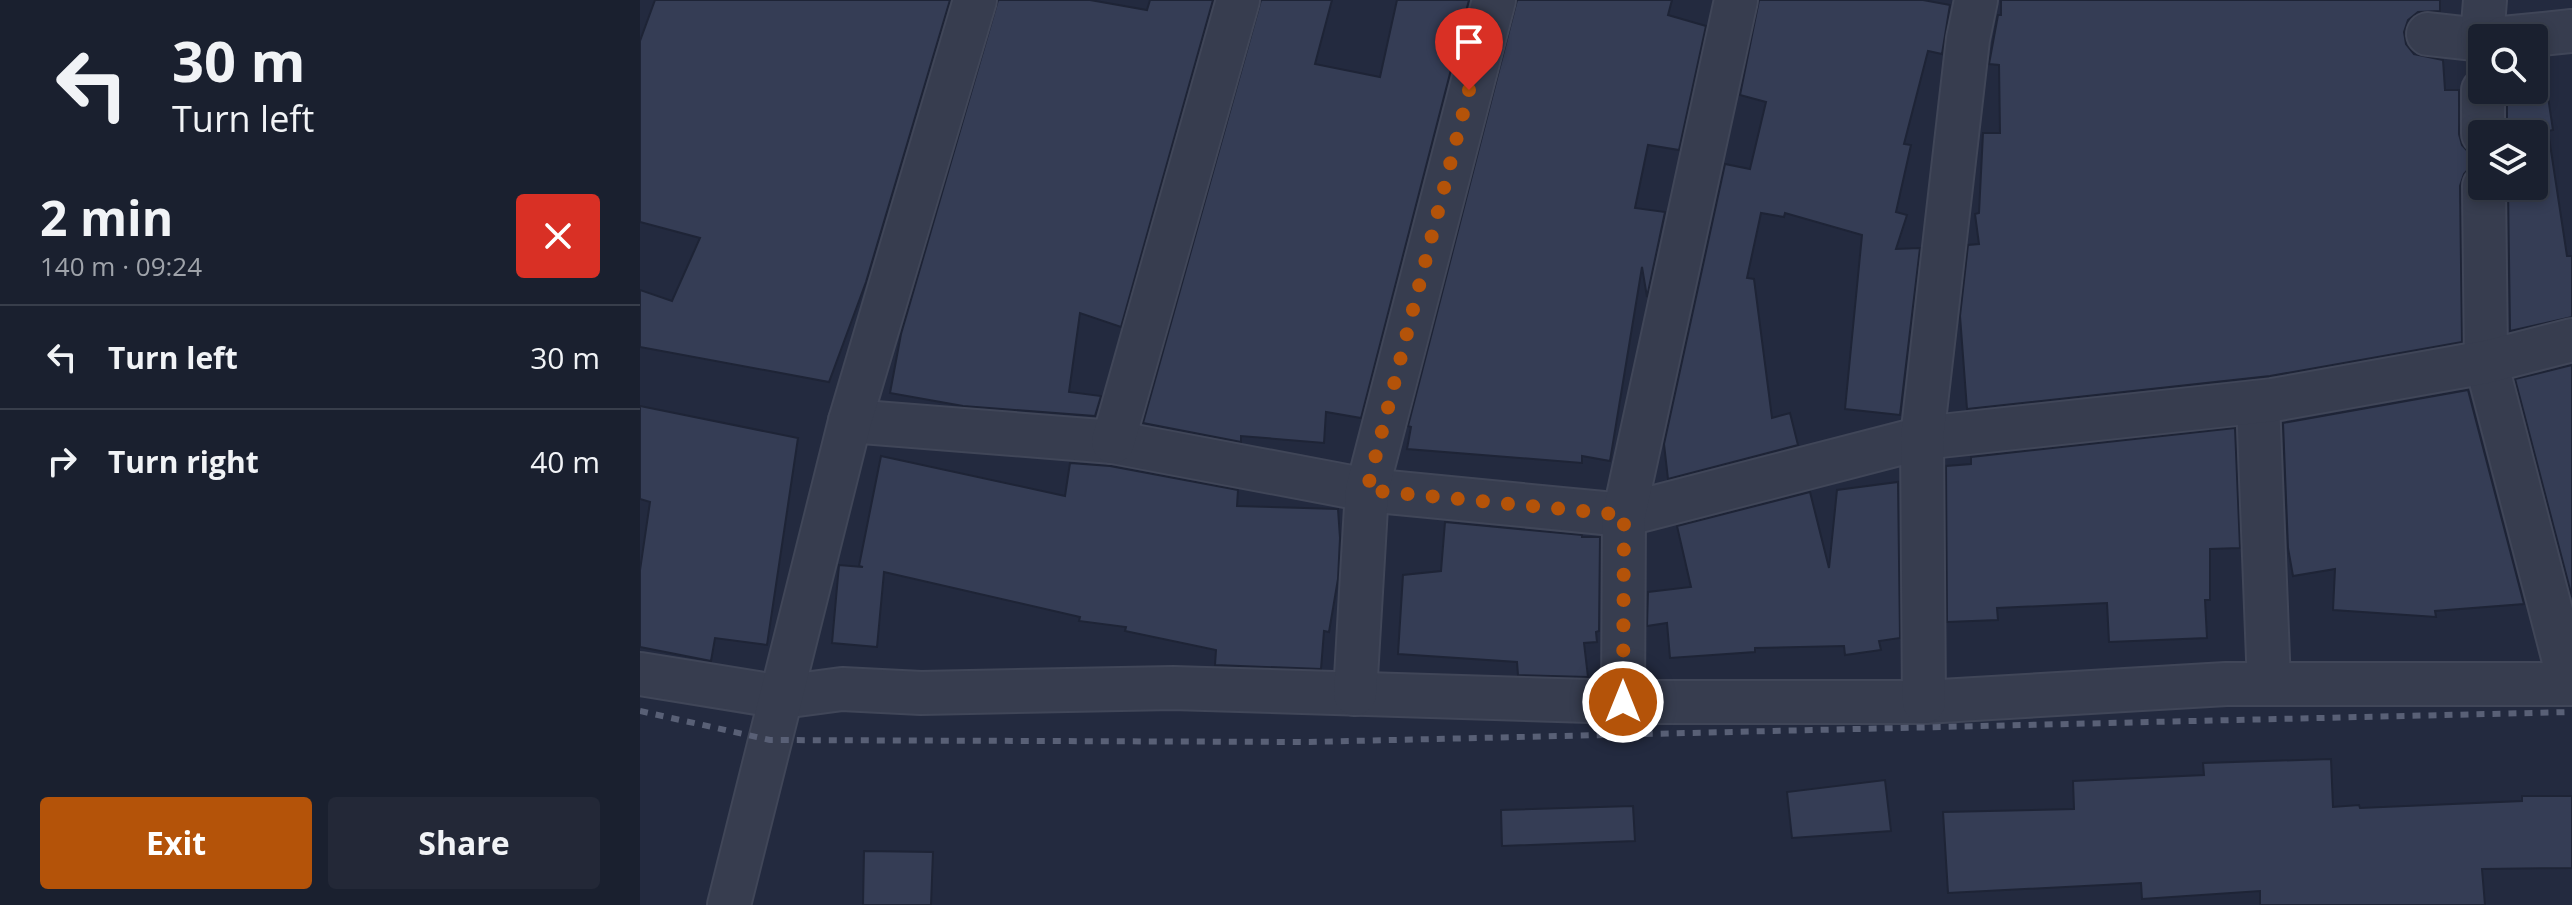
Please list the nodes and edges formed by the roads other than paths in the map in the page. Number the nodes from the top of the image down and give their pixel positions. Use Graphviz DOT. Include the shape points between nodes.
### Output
graph roads {
  1 [pos="975,0"];
  2 [pos="1238,0"];
  3 [pos="1494,0"];
  4 [pos="1736,0"];
  5 [pos="1976,0"];
  6 [pos="2485,0"];
  7 [pos="2483,24"];
  8 [pos="2572,31"];
  9 [pos="2548,33"];
  10 [pos="2428,34"];
  11 [pos="2468,38"];
  12 [pos="2484,200"];
  13 [pos="2572,340"];
  14 [pos="2486,362"];
  15 [pos="2258,402"];
  16 [pos="850,421"];
  17 [pos="1922,438"];
  18 [pos="1113,442"];
  19 [pos="1367,490"];
  20 [pos="1624,515"];
  21 [pos="640,674"];
  22 [pos="2269,684"];
  23 [pos="2571,684"];
  24 [pos="1355,694"];
  25 [pos="782,697"];
  26 [pos="1623,702"];
  27 [pos="1924,702"];
  28 [pos="729,905"];
  1 -- 16 [label="street"];
  2 -- 18 [label="street"];
  3 -- 19 [label="street"];
  4 -- 20 [label="street"];
  5 -- 17 [label="street"];
  6 -- 7 [label="street"];
  8 -- 9 [label="street"];
  10 -- 11 [label="street"];
  12 -- 14 [label="street"];
  13 -- 14 [label="street"];
  14 -- 15 [label="street"];
  14 -- 23 [label="street"];
  15 -- 17 [label="street"];
  15 -- 22 [label="street"];
  16 -- 18 [label="street"];
  16 -- 25 [label="street"];
  17 -- 20 [label="street"];
  17 -- 27 [label="street"];
  18 -- 19 [label="street"];
  19 -- 20 [label="street"];
  19 -- 24 [label="street"];
  20 -- 26 [label="street"];
  21 -- 25 [label="street"];
  22 -- 23 [label="street"];
  22 -- 27 [label="street"];
  24 -- 25 [label="street" via="1173,688 921,693 842,689"];
  24 -- 26 [label="street"];
  25 -- 28 [label="street"];
  26 -- 27 [label="street"];
}
